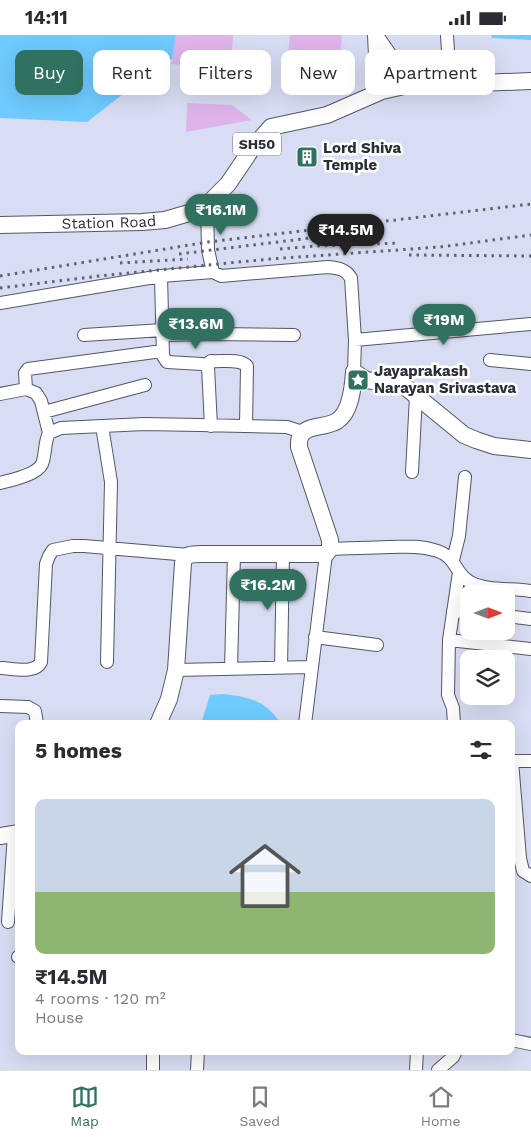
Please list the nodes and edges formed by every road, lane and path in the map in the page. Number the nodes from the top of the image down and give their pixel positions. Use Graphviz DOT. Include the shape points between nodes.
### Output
graph roads {
  1 [pos="376,35"];
  2 [pos="447,35"];
  3 [pos="375,50"];
  4 [pos="386,50"];
  5 [pos="448,50"];
  6 [pos="531,81"];
  7 [pos="495,82"];
  8 [pos="373,95"];
  9 [pos="207,205"];
  10 [pos="0,225"];
  11 [pos="213,272"];
  12 [pos="161,276"];
  13 [pos="0,303"];
  14 [pos="531,324"];
  15 [pos="163,332"];
  16 [pos="84,335"];
  17 [pos="294,335"];
  18 [pos="355,340"];
  19 [pos="162,351"];
  20 [pos="490,360"];
  21 [pos="531,364"];
  22 [pos="206,365"];
  23 [pos="358,380"];
  24 [pos="145,385"];
  25 [pos="26,389"];
  26 [pos="0,394"];
  27 [pos="416,396"];
  28 [pos="44,412"];
  29 [pos="210,426"];
  30 [pos="102,427"];
  31 [pos="246,427"];
  32 [pos="302,432"];
  33 [pos="49,433"];
  34 [pos="531,450"];
  35 [pos="412,472"];
  36 [pos="465,477"];
  37 [pos="0,483"];
  38 [pos="110,549"];
  39 [pos="328,551"];
  40 [pos="234,554"];
  41 [pos="283,554"];
  42 [pos="189,555"];
  43 [pos="456,566"];
  44 [pos="531,591"];
  45 [pos="453,611"];
  46 [pos="460,611"];
  47 [pos="515,617"];
  48 [pos="531,619"];
  49 [pos="315,637"];
  50 [pos="449,641"];
  51 [pos="377,645"];
  52 [pos="531,649"];
  53 [pos="107,661"];
  54 [pos="281,667"];
  55 [pos="311,667"];
  56 [pos="2,668"];
  57 [pos="231,669"];
  58 [pos="176,670"];
  59 [pos="0,706"];
  60 [pos="36,720"];
  61 [pos="160,720"];
  62 [pos="305,720"];
  63 [pos="454,720"];
  64 [pos="515,761"];
  65 [pos="531,761"];
  66 [pos="515,797"];
  67 [pos="11,834"];
  68 [pos="522,874"];
  69 [pos="8,922"];
  70 [pos="515,1041"];
  71 [pos="531,1044"];
  72 [pos="153,1055"];
  73 [pos="198,1055"];
  74 [pos="417,1055"];
  75 [pos="454,1055"];
  76 [pos="197,1069"];
  77 [pos="153,1070"];
  78 [pos="211,1070"];
  79 [pos="416,1070"];
  80 [pos="438,1070"];
  1 -- 3 [label="street"];
  1 -- 4 [label="street"];
  2 -- 5 [label="street"];
  6 -- 7 [label="main road, Station Road / SH50"];
  8 -- 9 [label="main road, Station Road / SH50" via="326,115 271,127 228,184"];
  9 -- 10 [label="main road, Station Road / SH50" via="165,220"];
  9 -- 11 [label="street" via="208,250"];
  11 -- 12 [label="street"];
  11 -- 18 [label="street" via="221,276 328,267 341,269 351,278"];
  12 -- 13 [label="street"];
  12 -- 15 [label="street"];
  14 -- 18 [label="street"];
  15 -- 16 [label="street"];
  15 -- 17 [label="street"];
  15 -- 19 [label="street"];
  18 -- 23 [label="street"];
  19 -- 22 [label="street" via="167,362"];
  19 -- 25 [label="street" via="28,369 25,373"];
  20 -- 21 [label="street"];
  22 -- 29 [label="street" via="209,371"];
  22 -- 31 [label="street" via="211,361 233,361 247,366"];
  23 -- 27 [label="main road" via="403,385"];
  23 -- 32 [label="main road" via="344,414 338,420"];
  24 -- 28 [label="street"];
  25 -- 26 [label="street"];
  25 -- 28 [label="street" via="36,393"];
  27 -- 34 [label="main road" via="464,435 494,446"];
  27 -- 35 [label="street"];
  28 -- 33 [label="street"];
  29 -- 30 [label="street"];
  29 -- 31 [label="street"];
  30 -- 33 [label="street" via="61,429"];
  30 -- 38 [label="street" via="110,482"];
  31 -- 32 [label="street" via="286,427"];
  32 -- 39 [label="main road" via="299,447 330,540"];
  33 -- 37 [label="street" via="39,469"];
  36 -- 43 [label="street"];
  38 -- 42 [label="street"];
  38 -- 53 [label="street"];
  38 -- 56 [label="street" via="84,546 53,550 46,564 41,662 33,670"];
  39 -- 41 [label="main road"];
  39 -- 43 [label="street" via="419,547 440,552"];
  39 -- 49 [label="street"];
  40 -- 41 [label="main road"];
  40 -- 42 [label="main road"];
  40 -- 57 [label="street"];
  41 -- 54 [label="street"];
  42 -- 58 [label="main road" via="183,560"];
  43 -- 44 [label="street" via="468,581 478,586"];
  43 -- 45 [label="street"];
  45 -- 46 [label="street"];
  45 -- 50 [label="street"];
  47 -- 48 [label="street"];
  49 -- 51 [label="street"];
  49 -- 55 [label="street"];
  50 -- 52 [label="street"];
  50 -- 63 [label="street" via="448,695"];
  54 -- 55 [label="street"];
  54 -- 57 [label="street"];
  55 -- 62 [label="street"];
  57 -- 58 [label="street"];
  58 -- 61 [label="main road"];
  59 -- 60 [label="street" via="28,707 35,711"];
  64 -- 65 [label="street"];
  66 -- 68 [label="street"];
  67 -- 69 [label="street"];
  70 -- 71 [label="street"];
  72 -- 77 [label="street"];
  73 -- 76 [label="street"];
  74 -- 79 [label="street"];
  75 -- 80 [label="street"];
  76 -- 78 [label="street"];
}
